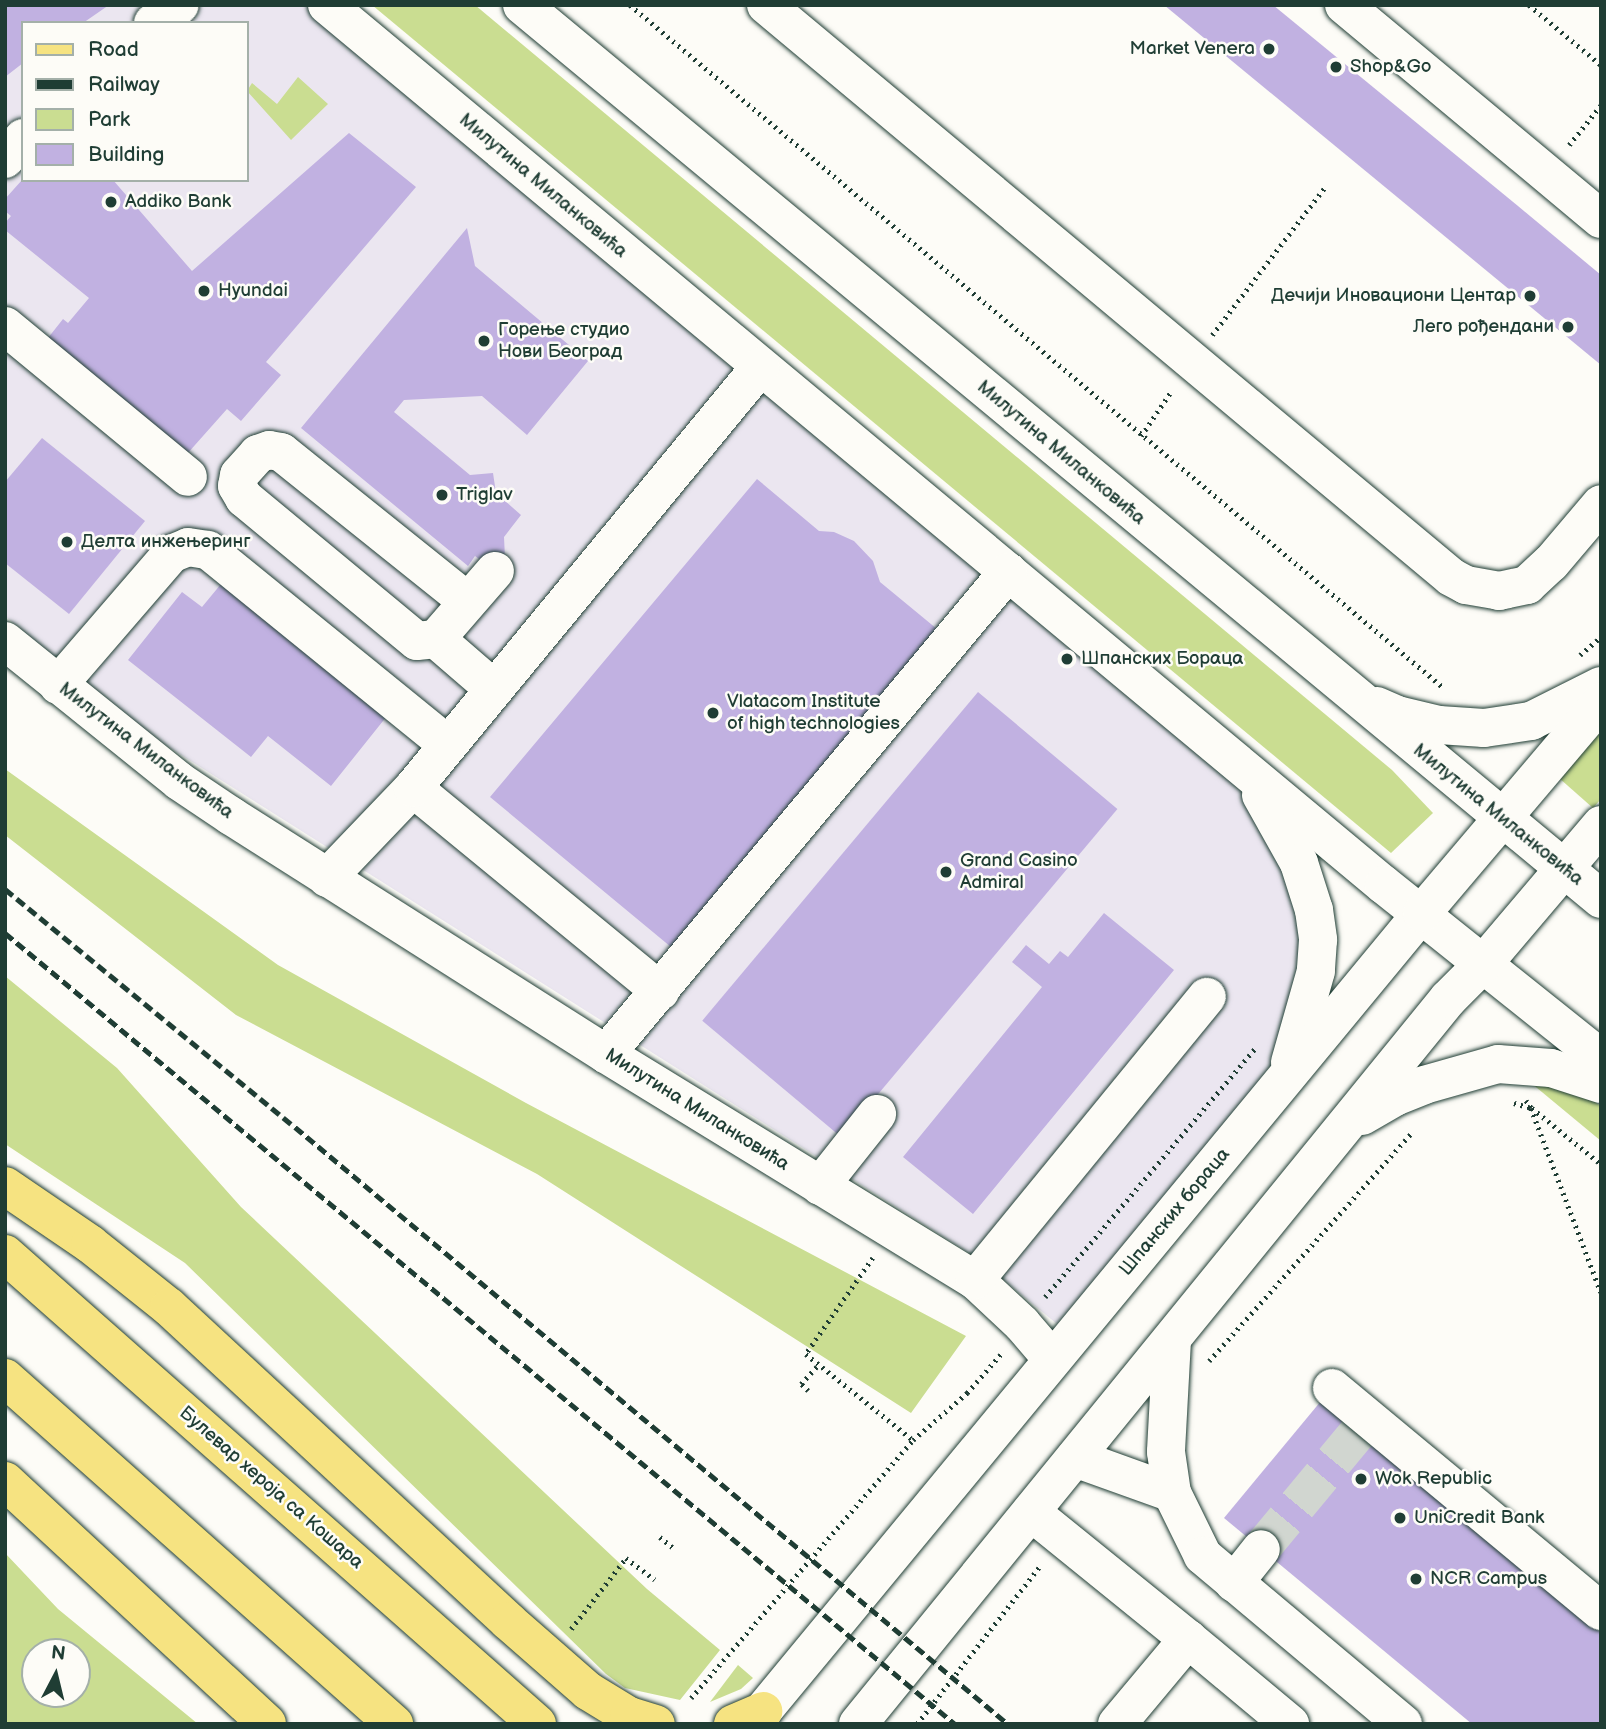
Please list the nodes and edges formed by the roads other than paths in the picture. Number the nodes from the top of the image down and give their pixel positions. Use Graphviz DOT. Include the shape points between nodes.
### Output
graph roads {
  1 [pos="182,5"];
  2 [pos="327,5"];
  3 [pos="522,5"];
  4 [pos="766,5"];
  5 [pos="1344,5"];
  6 [pos="156,21"];
  7 [pos="202,21"];
  8 [pos="21,140"];
  9 [pos="5,159"];
  10 [pos="1601,219"];
  11 [pos="5,327"];
  12 [pos="760,367"];
  13 [pos="188,477"];
  14 [pos="1601,504"];
  15 [pos="140,555"];
  16 [pos="495,571"];
  17 [pos="1008,572"];
  18 [pos="467,601"];
  19 [pos="436,639"];
  20 [pos="5,641"];
  21 [pos="50,679"];
  22 [pos="1601,686"];
  23 [pos="494,689"];
  24 [pos="1351,694"];
  25 [pos="1601,702"];
  26 [pos="448,745"];
  27 [pos="1243,768"];
  28 [pos="413,788"];
  29 [pos="1502,819"];
  30 [pos="1601,825"];
  31 [pos="1563,869"];
  32 [pos="327,878"];
  33 [pos="1601,899"];
  34 [pos="1422,913"];
  35 [pos="1483,963"];
  36 [pos="660,991"];
  37 [pos="1207,997"];
  38 [pos="606,1054"];
  39 [pos="1601,1058"];
  40 [pos="1282,1084"];
  41 [pos="1601,1084"];
  42 [pos="877,1114"];
  43 [pos="1345,1126"];
  44 [pos="5,1186"];
  45 [pos="820,1186"];
  46 [pos="5,1254"];
  47 [pos="975,1280"];
  48 [pos="1172,1340"];
  49 [pos="1052,1359"];
  50 [pos="5,1378"];
  51 [pos="1351,1413"];
  52 [pos="1075,1458"];
  53 [pos="5,1481"];
  54 [pos="1172,1493"];
  55 [pos="1031,1512"];
  56 [pos="1254,1543"];
  57 [pos="1227,1576"];
  58 [pos="1601,1611"];
  59 [pos="1188,1639"];
  60 [pos="749,1719"];
  61 [pos="267,1724"];
  62 [pos="394,1724"];
  63 [pos="537,1724"];
  64 [pos="656,1724"];
  65 [pos="858,1724"];
  66 [pos="1117,1724"];
  67 [pos="1290,1724"];
  68 [pos="1403,1724"];
  1 -- 6 [label="street"];
  1 -- 7 [label="street"];
  2 -- 12 [label="street, Милутина Миланковића"];
  3 -- 24 [label="street, Милутина Миланковића"];
  4 -- 14 [label="street" via="1451,578 1499,591 1527,584"];
  5 -- 10 [label="street"];
  8 -- 9 [label="street"];
  11 -- 13 [label="street"];
  12 -- 17 [label="street, Милутина Миланковића"];
  12 -- 23 [label="street"];
  15 -- 21 [label="street"];
  16 -- 18 [label="street"];
  17 -- 27 [label="street, Милутина Миланковића"];
  17 -- 36 [label="street"];
  18 -- 19 [label="street"];
  18 -- 19 [label="street" via="281,452 258,454 239,475 237,486 244,498 417,641"];
  19 -- 23 [label="street"];
  20 -- 21 [label="street, Милутина Миланковића"];
  21 -- 26 [label="street" via="171,554 188,547 208,550"];
  21 -- 32 [label="street, Милутина Миланковића" via="179,781"];
  22 -- 24 [label="street" via="1531,721 1484,728 1397,715"];
  23 -- 26 [label="street"];
  24 -- 29 [label="street, Милутина Миланковића"];
  25 -- 29 [label="street, Шпанских бораца"];
  26 -- 28 [label="street"];
  27 -- 34 [label="street, Милутина Миланковића"];
  27 -- 40 [label="street" via="1299,863 1317,930 1316,971"];
  28 -- 32 [label="street"];
  28 -- 36 [label="street"];
  29 -- 31 [label="street, Милутина Миланковића"];
  29 -- 34 [label="street, Шпанских бораца"];
  30 -- 31 [label="street"];
  31 -- 33 [label="street, Милутина Миланковића"];
  31 -- 35 [label="street"];
  32 -- 38 [label="street, Милутина Миланковића"];
  34 -- 35 [label="street, Милутина Миланковића"];
  34 -- 40 [label="street, Шпанских бораца"];
  35 -- 39 [label="street, Милутина Миланковића"];
  35 -- 43 [label="street"];
  36 -- 38 [label="street"];
  37 -- 47 [label="street"];
  38 -- 45 [label="street, Милутина Миланковића"];
  40 -- 49 [label="street, Шпанских бораца"];
  41 -- 43 [label="street" via="1551,1068 1498,1065 1395,1097"];
  42 -- 45 [label="street"];
  43 -- 48 [label="street"];
  44 -- 64 [label="main road" via="90,1244 169,1307 588,1691 629,1716"];
  45 -- 47 [label="street, Милутина Миланковића"];
  46 -- 63 [label="main road, Булевар хероја са Кошара"];
  47 -- 49 [label="street, Милутина Миланковића"];
  48 -- 52 [label="street"];
  48 -- 54 [label="street" via="1166,1452"];
  49 -- 60 [label="street, Шпанских бораца"];
  50 -- 62 [label="main road"];
  51 -- 58 [label="street"];
  52 -- 54 [label="street"];
  52 -- 55 [label="street"];
  53 -- 61 [label="main road"];
  54 -- 57 [label="street" via="1203,1556"];
  55 -- 59 [label="street"];
  55 -- 65 [label="street"];
  56 -- 57 [label="street"];
  57 -- 68 [label="street"];
  59 -- 66 [label="street"];
  59 -- 67 [label="street"];
}
